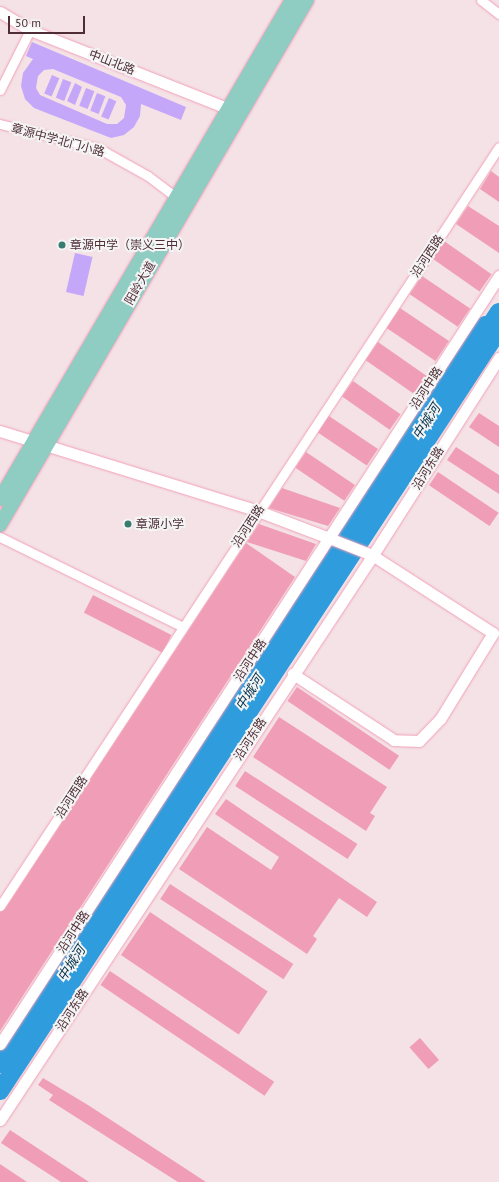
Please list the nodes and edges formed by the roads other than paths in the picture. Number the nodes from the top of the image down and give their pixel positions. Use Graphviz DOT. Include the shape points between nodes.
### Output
graph roads {
  1 [pos="292,0"];
  2 [pos="307,0"];
  3 [pos="481,0"];
  4 [pos="0,12"];
  5 [pos="499,14"];
  6 [pos="30,30"];
  7 [pos="0,90"];
  8 [pos="227,108"];
  9 [pos="0,124"];
  10 [pos="499,148"];
  11 [pos="176,197"];
  12 [pos="499,276"];
  13 [pos="499,358"];
  14 [pos="0,432"];
  15 [pos="39,444"];
  16 [pos="0,499"];
  17 [pos="258,511"];
  18 [pos="0,525"];
  19 [pos="0,537"];
  20 [pos="334,539"];
  21 [pos="372,555"];
  22 [pos="183,626"];
  23 [pos="293,674"];
  24 [pos="0,906"];
  25 [pos="0,1044"];
  26 [pos="0,1120"];
  1 -- 8 [label="main road, 阳岭大道"];
  2 -- 15 [label="main road, 阳岭大道"];
  3 -- 5 [label="street"];
  4 -- 6 [label="street, 中山北路"];
  6 -- 7 [label="street"];
  6 -- 8 [label="street, 中山北路"];
  8 -- 11 [label="main road, 阳岭大道"];
  9 -- 11 [label="street, 章源中学北门小路" via="98,148 148,176"];
  10 -- 17 [label="street, 沿河西路"];
  11 -- 15 [label="main road, 阳岭大道"];
  12 -- 20 [label="street, 沿河中路"];
  13 -- 21 [label="street, 沿河东路"];
  14 -- 15 [label="street"];
  15 -- 16 [label="main road, 阳岭大道"];
  15 -- 17 [label="street"];
  15 -- 18 [label="main road, 阳岭大道"];
  17 -- 20 [label="street"];
  17 -- 22 [label="street, 沿河西路"];
  19 -- 22 [label="street"];
  20 -- 21 [label="street"];
  20 -- 25 [label="street, 沿河中路"];
  21 -- 23 [label="street, 沿河东路"];
  21 -- 23 [label="street" via="493,633 440,719 419,741 394,740"];
  22 -- 24 [label="street, 沿河西路"];
  23 -- 26 [label="street, 沿河东路"];
}
